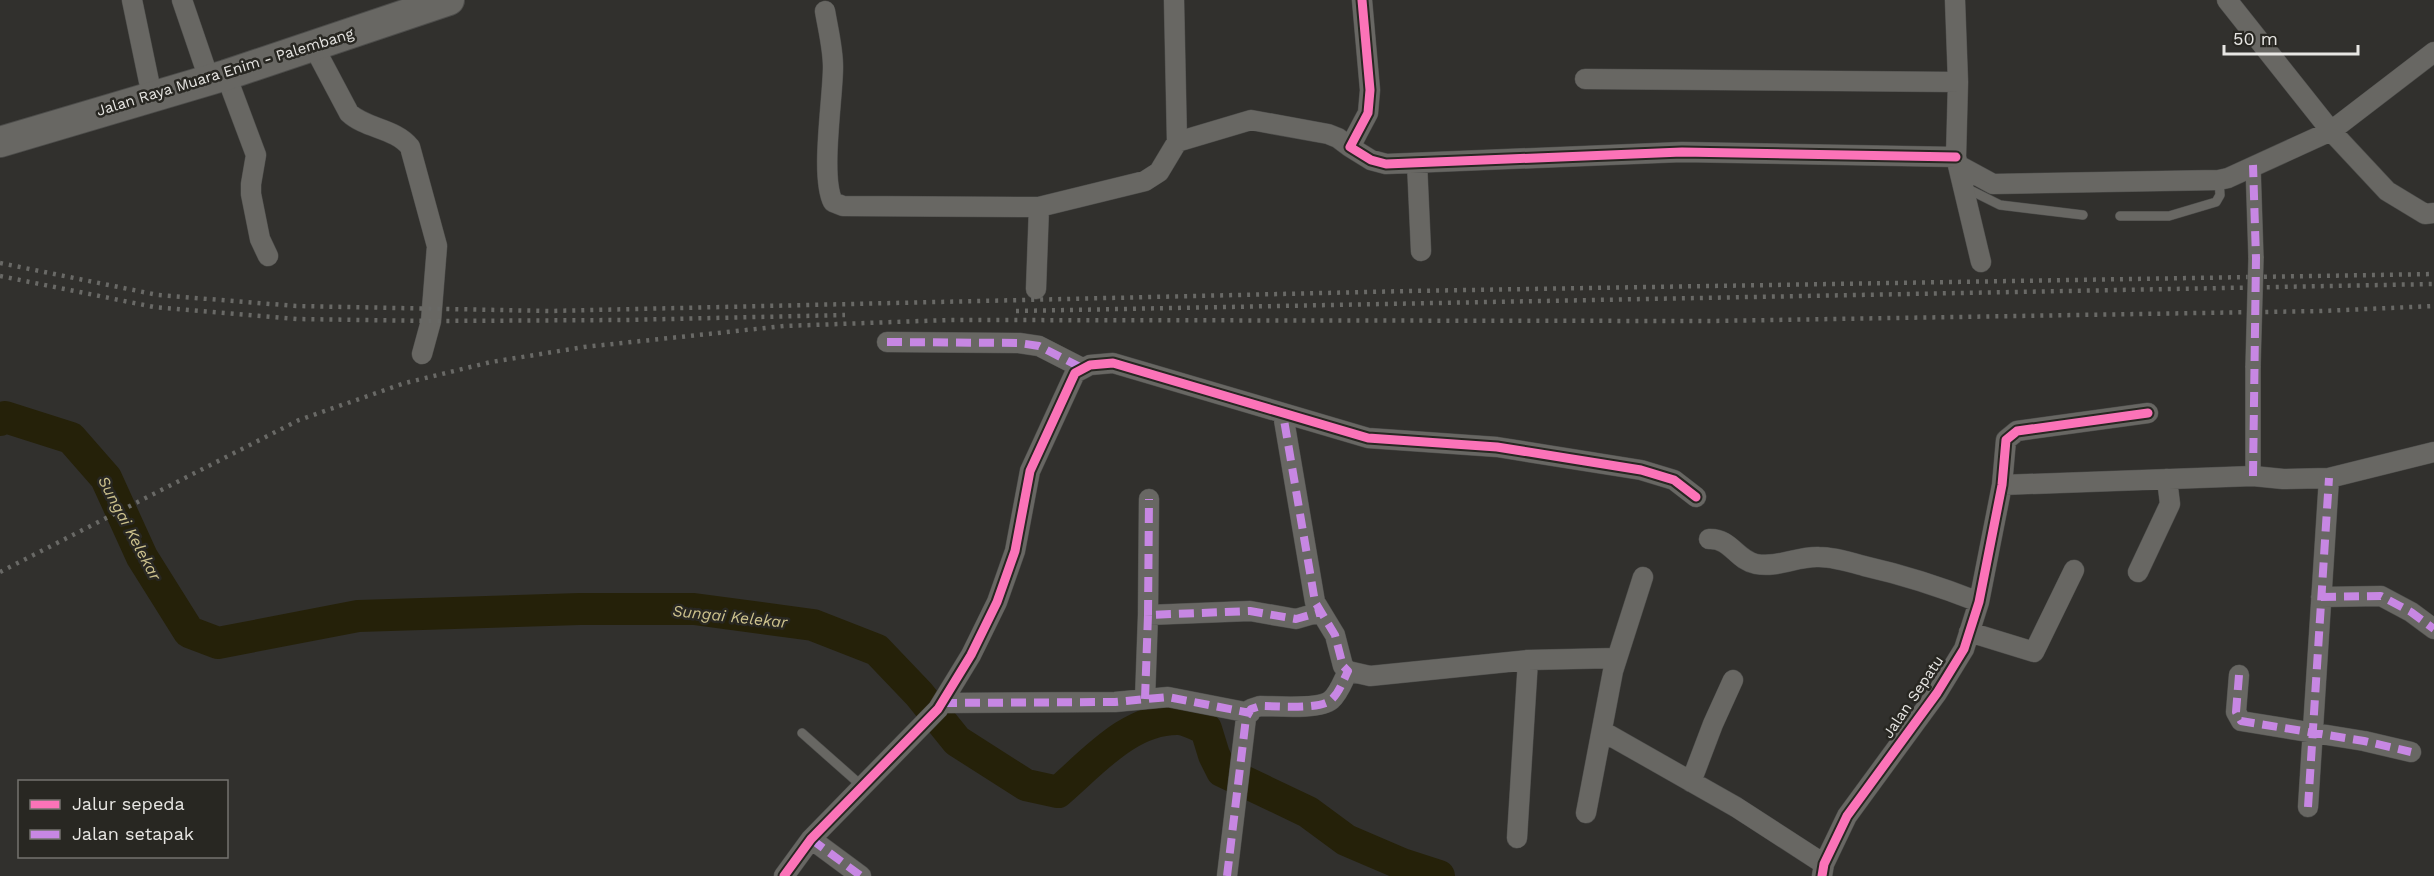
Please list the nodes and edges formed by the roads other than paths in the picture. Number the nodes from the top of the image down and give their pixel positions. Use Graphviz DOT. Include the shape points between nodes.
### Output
graph roads {
  1 [pos="132,0"];
  2 [pos="182,0"];
  3 [pos="1174,0"];
  4 [pos="1362,0"];
  5 [pos="1955,0"];
  6 [pos="2227,0"];
  7 [pos="441,1"];
  8 [pos="825,10"];
  9 [pos="314,47"];
  10 [pos="2434,52"];
  11 [pos="217,77"];
  12 [pos="1585,79"];
  13 [pos="1958,81"];
  14 [pos="152,96"];
  15 [pos="2331,131"];
  16 [pos="0,142"];
  17 [pos="1178,142"];
  18 [pos="1350,147"];
  19 [pos="1957,161"];
  20 [pos="1417,163"];
  21 [pos="2253,165"];
  22 [pos="2219,180"];
  23 [pos="1963,186"];
  24 [pos="1039,207"];
  25 [pos="2434,213"];
  26 [pos="2083,215"];
  27 [pos="2120,216"];
  28 [pos="1421,251"];
  29 [pos="268,256"];
  30 [pos="1981,262"];
  31 [pos="1036,290"];
  32 [pos="887,342"];
  33 [pos="422,354"];
  34 [pos="1082,368"];
  35 [pos="2148,413"];
  36 [pos="1283,414"];
  37 [pos="2434,452"];
  38 [pos="2253,476"];
  39 [pos="2328,478"];
  40 [pos="2167,480"];
  41 [pos="2002,485"];
  42 [pos="1696,497"];
  43 [pos="1149,499"];
  44 [pos="1709,539"];
  45 [pos="2074,570"];
  46 [pos="2138,572"];
  47 [pos="1643,578"];
  48 [pos="2321,597"];
  49 [pos="1979,602"];
  50 [pos="1320,612"];
  51 [pos="1148,615"];
  52 [pos="2434,630"];
  53 [pos="1969,632"];
  54 [pos="1617,658"];
  55 [pos="1528,660"];
  56 [pos="1348,671"];
  57 [pos="2239,675"];
  58 [pos="1733,680"];
  59 [pos="1145,699"];
  60 [pos="940,706"];
  61 [pos="1250,713"];
  62 [pos="1602,731"];
  63 [pos="802,733"];
  64 [pos="2313,733"];
  65 [pos="2411,752"];
  66 [pos="1691,782"];
  67 [pos="863,787"];
  68 [pos="2308,807"];
  69 [pos="1586,813"];
  70 [pos="1516,838"];
  71 [pos="811,839"];
  72 [pos="1823,870"];
  73 [pos="784,876"];
  74 [pos="861,876"];
  75 [pos="1227,876"];
  1 -- 14 [label="street"];
  2 -- 11 [label="street"];
  3 -- 17 [label="street"];
  4 -- 18 [label="street" via="1370,90 1368,113"];
  5 -- 13 [label="street"];
  6 -- 15 [label="street"];
  7 -- 9 [label="main road, Jalan Raya Muara Enim - Palembang"];
  8 -- 24 [label="street" via="833,65 828,140 833,202 843,206"];
  9 -- 11 [label="main road, Jalan Raya Muara Enim - Palembang"];
  9 -- 33 [label="street" via="349,113 357,121 400,138 410,147 437,246 431,321"];
  10 -- 15 [label="street"];
  11 -- 14 [label="main road, Jalan Raya Muara Enim - Palembang"];
  11 -- 29 [label="street" via="256,155 251,194 260,239"];
  12 -- 13 [label="street"];
  13 -- 19 [label="street"];
  14 -- 16 [label="main road, Jalan Raya Muara Enim - Palembang"];
  15 -- 21 [label="street"];
  15 -- 25 [label="street" via="2387,190 2425,214"];
  17 -- 18 [label="street" via="1251,120 1328,134"];
  17 -- 24 [label="street" via="1159,172 1145,181"];
  18 -- 20 [label="street" via="1386,165"];
  19 -- 20 [label="street" via="1682,152"];
  19 -- 22 [label="street" via="1993,184"];
  19 -- 23 [label="street"];
  20 -- 28 [label="street"];
  21 -- 22 [label="street"];
  21 -- 38 [label="street, bridge" via="2256,258"];
  22 -- 27 [label="lane" via="2220,195 2216,202 2169,216"];
  23 -- 26 [label="lane" via="2000,205"];
  23 -- 30 [label="street"];
  24 -- 31 [label="street"];
  32 -- 34 [label="street" via="1039,346"];
  34 -- 36 [label="street" via="1113,363"];
  34 -- 60 [label="street" via="1075,373 1030,471 1015,551 997,602"];
  35 -- 41 [label="street, Jalan Sepatu" via="2017,431 2007,440"];
  36 -- 42 [label="street" via="1368,438 1497,447 1641,470 1674,480"];
  36 -- 50 [label="street" via="1315,602"];
  37 -- 39 [label="street"];
  38 -- 39 [label="street"];
  38 -- 40 [label="street"];
  39 -- 48 [label="street"];
  40 -- 41 [label="street"];
  40 -- 46 [label="street" via="2170,504"];
  41 -- 49 [label="street, Jalan Sepatu"];
  43 -- 51 [label="street"];
  44 -- 49 [label="street" via="1728,543 1753,564 1768,566 1819,556 1834,558 1917,579"];
  45 -- 53 [label="street" via="2034,652"];
  47 -- 54 [label="street"];
  48 -- 52 [label="street" via="2381,596"];
  48 -- 64 [label="street"];
  49 -- 53 [label="street, Jalan Sepatu"];
  50 -- 51 [label="street" via="1296,619 1250,611"];
  50 -- 56 [label="street" via="1335,635 1343,666"];
  51 -- 59 [label="street"];
  53 -- 72 [label="street, Jalan Sepatu" via="1964,649 1937,693 1847,816"];
  54 -- 55 [label="street"];
  54 -- 62 [label="street"];
  55 -- 56 [label="street" via="1370,676"];
  55 -- 70 [label="street"];
  56 -- 61 [label="street" via="1330,701 1316,706 1260,706"];
  57 -- 64 [label="street" via="2238,719"];
  58 -- 66 [label="street"];
  59 -- 60 [label="street"];
  59 -- 61 [label="street" via="1168,697"];
  60 -- 67 [label="street"];
  61 -- 75 [label="street" via="1246,718"];
  62 -- 66 [label="street"];
  62 -- 69 [label="street"];
  63 -- 67 [label="lane"];
  64 -- 65 [label="street"];
  64 -- 68 [label="street"];
  66 -- 72 [label="street" via="1736,807"];
  67 -- 71 [label="street"];
  71 -- 73 [label="street"];
  71 -- 74 [label="street"];
}
